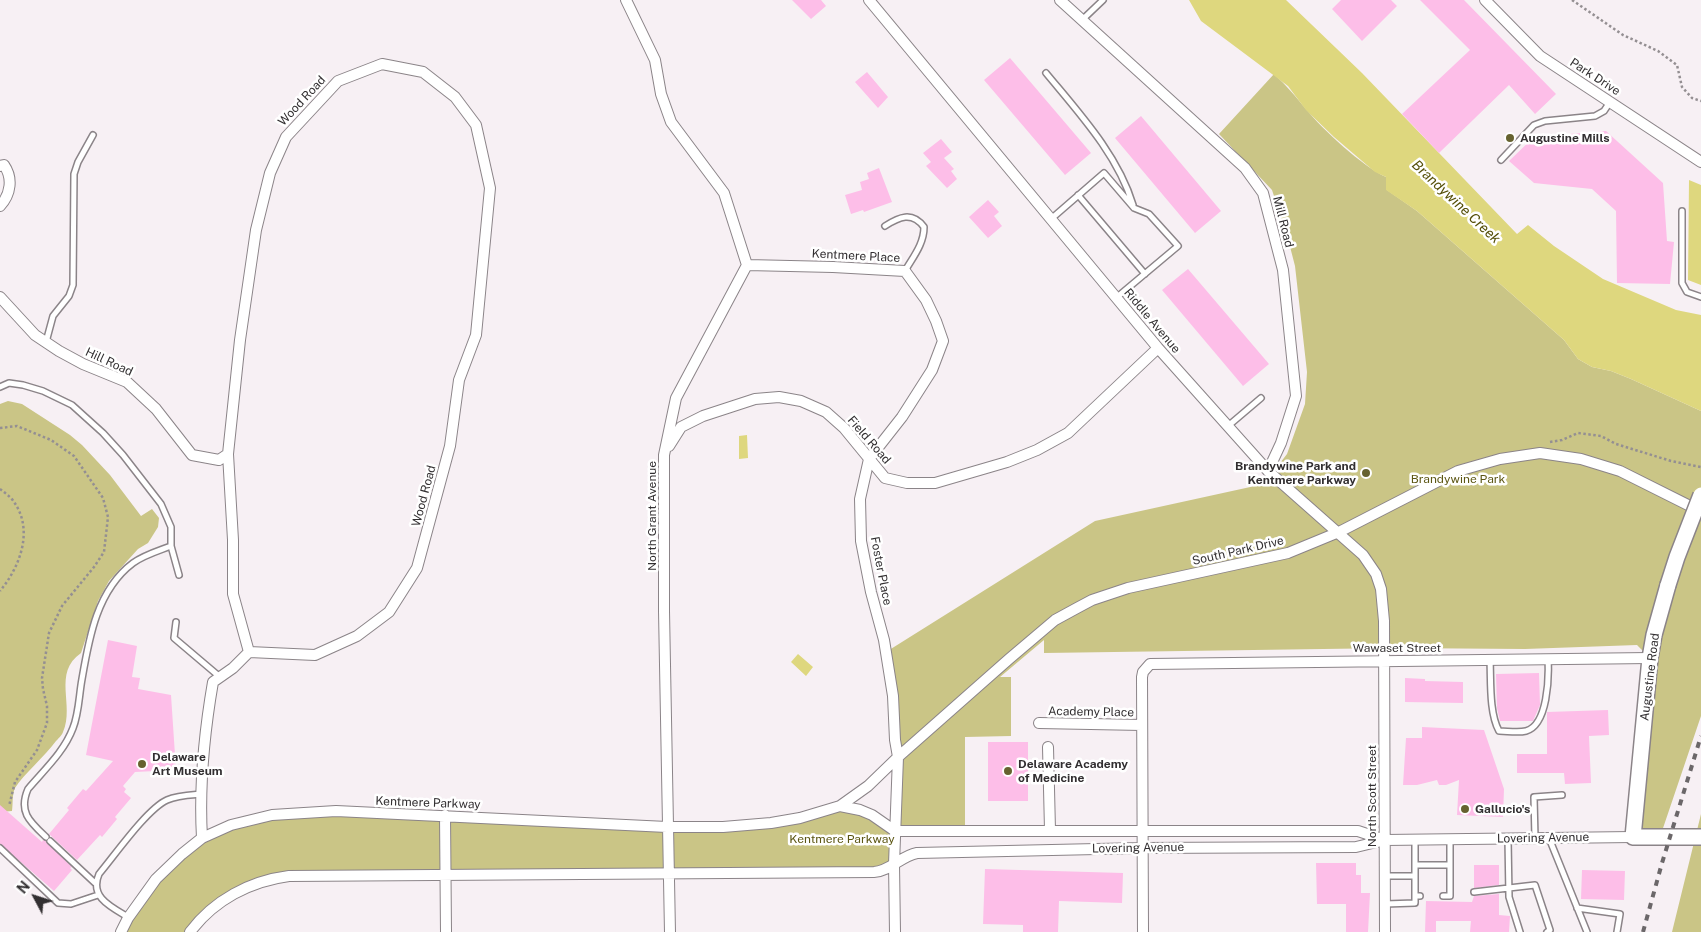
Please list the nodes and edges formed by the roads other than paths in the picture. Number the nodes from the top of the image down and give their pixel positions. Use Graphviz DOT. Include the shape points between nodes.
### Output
graph roads {
  1 [pos="626,0"];
  2 [pos="869,0"];
  3 [pos="1060,0"];
  4 [pos="1103,0"];
  5 [pos="1484,0"];
  6 [pos="1082,20"];
  7 [pos="1046,73"];
  8 [pos="1610,102"];
  9 [pos="93,135"];
  10 [pos="1501,160"];
  11 [pos="1701,162"];
  12 [pos="0,166"];
  13 [pos="1078,195"];
  14 [pos="0,206"];
  15 [pos="1134,208"];
  16 [pos="1682,211"];
  17 [pos="1051,219"];
  18 [pos="884,226"];
  19 [pos="747,265"];
  20 [pos="905,271"];
  21 [pos="1145,274"];
  22 [pos="0,297"];
  23 [pos="1701,297"];
  24 [pos="1116,298"];
  25 [pos="936,321"];
  26 [pos="46,342"];
  27 [pos="1158,348"];
  28 [pos="0,387"];
  29 [pos="1261,398"];
  30 [pos="1228,426"];
  31 [pos="228,454"];
  32 [pos="664,455"];
  33 [pos="869,459"];
  34 [pos="1268,471"];
  35 [pos="1701,495"];
  36 [pos="1701,512"];
  37 [pos="1338,532"];
  38 [pos="171,546"];
  39 [pos="179,575"];
  40 [pos="176,622"];
  41 [pos="249,652"];
  42 [pos="1650,658"];
  43 [pos="1548,659"];
  44 [pos="1490,660"];
  45 [pos="1384,661"];
  46 [pos="220,677"];
  47 [pos="1039,723"];
  48 [pos="1142,725"];
  49 [pos="1048,747"];
  50 [pos="898,757"];
  51 [pos="202,794"];
  52 [pos="1562,795"];
  53 [pos="840,806"];
  54 [pos="445,815"];
  55 [pos="667,827"];
  56 [pos="1050,830"];
  57 [pos="1142,830"];
  58 [pos="895,831"];
  59 [pos="1632,837"];
  60 [pos="1701,837"];
  61 [pos="202,838"];
  62 [pos="1508,838"];
  63 [pos="1535,838"];
  64 [pos="1549,838"];
  65 [pos="1450,839"];
  66 [pos="1384,840"];
  67 [pos="1415,840"];
  68 [pos="0,848"];
  69 [pos="1142,848"];
  70 [pos="894,864"];
  71 [pos="1415,865"];
  72 [pos="1449,865"];
  73 [pos="669,873"];
  74 [pos="445,875"];
  75 [pos="1385,876"];
  76 [pos="1415,876"];
  77 [pos="1449,882"];
  78 [pos="95,883"];
  79 [pos="1443,883"];
  80 [pos="1510,889"];
  81 [pos="1474,892"];
  82 [pos="98,895"];
  83 [pos="1443,896"];
  84 [pos="1385,904"];
  85 [pos="1577,908"];
  86 [pos="128,918"];
  87 [pos="121,932"];
  88 [pos="190,932"];
  89 [pos="446,932"];
  90 [pos="670,932"];
  91 [pos="895,932"];
  92 [pos="1143,932"];
  93 [pos="1385,932"];
  94 [pos="1520,932"];
  95 [pos="1547,932"];
  96 [pos="1587,932"];
  97 [pos="1618,932"];
  1 -- 19 [label="street" via="655,60 661,94 672,122 724,193"];
  2 -- 17 [label="street, Riddle Avenue"];
  3 -- 6 [label="street, Mill Road"];
  4 -- 6 [label="lane"];
  5 -- 8 [label="street, Park Drive" via="1540,56"];
  6 -- 34 [label="street, Mill Road" via="1245,168 1263,192 1283,270 1296,396"];
  7 -- 15 [label="lane" via="1090,126 1127,186"];
  8 -- 10 [label="lane" via="1595,116 1545,120 1534,125"];
  8 -- 11 [label="street, Park Drive"];
  9 -- 26 [label="lane" via="74,174 73,285 66,301 53,316"];
  12 -- 14 [label="street" via="4,165 10,173 9,190"];
  13 -- 15 [label="lane" via="1104,173"];
  13 -- 17 [label="lane"];
  13 -- 21 [label="lane"];
  15 -- 21 [label="lane" via="1149,214 1178,246"];
  16 -- 23 [label="lane" via="1682,283 1687,292"];
  17 -- 24 [label="street, Riddle Avenue"];
  18 -- 20 [label="lane" via="897,218 909,216 924,227 924,236"];
  19 -- 20 [label="street, Kentmere Place"];
  19 -- 32 [label="street, North Grant Avenue" via="676,398"];
  20 -- 25 [label="street, Kentmere Place" via="926,300"];
  21 -- 24 [label="lane"];
  22 -- 26 [label="street, Hill Road"];
  24 -- 27 [label="street, Riddle Avenue"];
  25 -- 33 [label="street, Foster Place" via="942,342 932,370"];
  26 -- 31 [label="street, Hill Road" via="83,364 127,382 156,409 192,455 219,460"];
  27 -- 30 [label="street, Riddle Avenue"];
  27 -- 33 [label="street, Field Road" via="1068,433 1014,459 935,483 907,483 885,478"];
  28 -- 38 [label="lane" via="16,384 43,391 72,405 103,433 161,504 172,527"];
  29 -- 30 [label="lane"];
  30 -- 34 [label="street, Riddle Avenue"];
  31 -- 41 [label="street, Wood Road" via="233,594"];
  31 -- 41 [label="street, Wood Road" via="256,230 270,173 286,136 338,81 382,64 423,72 455,97 476,125 490,188 476,335 459,380 450,446 417,568 389,612 357,636 315,656"];
  32 -- 33 [label="street, Field Road" via="681,427 703,416 755,399 779,397 801,401 826,412"];
  32 -- 55 [label="street, North Grant Avenue"];
  33 -- 50 [label="street, Foster Place" via="860,499 861,541 884,640"];
  34 -- 37 [label="street, Riddle Avenue"];
  35 -- 42 [label="street, Augustine Road, bridge" via="1668,585"];
  36 -- 37 [label="street, South Park Drive" via="1620,471 1581,459 1540,453 1500,459 1458,471"];
  37 -- 45 [label="street, Riddle Avenue" via="1363,555 1376,574 1383,606"];
  37 -- 50 [label="street, South Park Drive" via="1288,553 1128,588 1092,600 1055,620"];
  38 -- 39 [label="lane"];
  38 -- 78 [label="lane" via="132,564 109,590 91,631 74,726 64,746 25,796 24,804 31,823"];
  40 -- 46 [label="lane" via="174,638"];
  41 -- 46 [label="street"];
  42 -- 43 [label="street, Wawaset Street"];
  42 -- 59 [label="street, Augustine Road"];
  43 -- 44 [label="street, Wawaset Street"];
  43 -- 44 [label="lane" via="1547,695 1540,717 1533,728 1526,731 1499,731 1495,724"];
  44 -- 45 [label="street, Wawaset Street"];
  45 -- 48 [label="street, Wawaset Street" via="1150,664 1142,677"];
  45 -- 66 [label="street, North Scott Street"];
  46 -- 51 [label="street" via="213,682 205,732"];
  47 -- 48 [label="street, Academy Place"];
  48 -- 57 [label="street"];
  49 -- 56 [label="street"];
  50 -- 53 [label="street, Kentmere Parkway" via="868,786"];
  50 -- 58 [label="street, Foster Place"];
  51 -- 61 [label="street"];
  51 -- 78 [label="lane" via="167,800 152,810"];
  52 -- 63 [label="lane" via="1534,797"];
  53 -- 55 [label="street, Kentmere Parkway" via="771,823"];
  53 -- 58 [label="street" via="872,815"];
  54 -- 55 [label="street, Kentmere Parkway"];
  54 -- 61 [label="street, Kentmere Parkway" via="336,811 272,815 231,825"];
  54 -- 74 [label="street"];
  55 -- 73 [label="street, North Grant Avenue"];
  56 -- 57 [label="street, Lovering Avenue"];
  56 -- 58 [label="street, Lovering Avenue"];
  57 -- 66 [label="street, Lovering Avenue" via="1358,831"];
  57 -- 69 [label="street"];
  58 -- 70 [label="street, Foster Place"];
  59 -- 60 [label="street, Lovering Avenue"];
  59 -- 64 [label="street, Lovering Avenue"];
  61 -- 86 [label="street, Kentmere Parkway" via="156,879"];
  62 -- 63 [label="street, Lovering Avenue"];
  62 -- 65 [label="street, Lovering Avenue"];
  62 -- 80 [label="lane"];
  63 -- 64 [label="street, Lovering Avenue"];
  64 -- 85 [label="lane"];
  65 -- 67 [label="street, Lovering Avenue"];
  65 -- 72 [label="lane"];
  66 -- 67 [label="street, Lovering Avenue"];
  66 -- 69 [label="street, Lovering Avenue" via="1356,847"];
  66 -- 75 [label="street, North Scott Street"];
  67 -- 71 [label="lane"];
  68 -- 82 [label="lane" via="58,903 71,904"];
  69 -- 70 [label="street, Lovering Avenue" via="917,853"];
  69 -- 92 [label="street"];
  70 -- 73 [label="street" via="874,872"];
  70 -- 91 [label="street, Foster Place"];
  71 -- 72 [label="lane"];
  71 -- 76 [label="lane"];
  72 -- 77 [label="lane"];
  73 -- 74 [label="street"];
  73 -- 90 [label="street, North Grant Avenue"];
  74 -- 88 [label="street" via="272,878 237,892 206,913"];
  74 -- 89 [label="street"];
  75 -- 76 [label="lane"];
  75 -- 84 [label="street, North Scott Street"];
  76 -- 84 [label="lane" via="1418,884 1415,903"];
  77 -- 79 [label="lane"];
  77 -- 83 [label="lane" via="1450,896"];
  78 -- 82 [label="lane"];
  80 -- 81 [label="lane"];
  80 -- 94 [label="lane" via="1509,897"];
  80 -- 95 [label="lane" via="1535,885 1550,930"];
  82 -- 86 [label="lane"];
  84 -- 93 [label="street, North Scott Street"];
  85 -- 96 [label="lane"];
  85 -- 97 [label="lane" via="1620,914"];
  86 -- 87 [label="street, Kentmere Parkway"];
}
